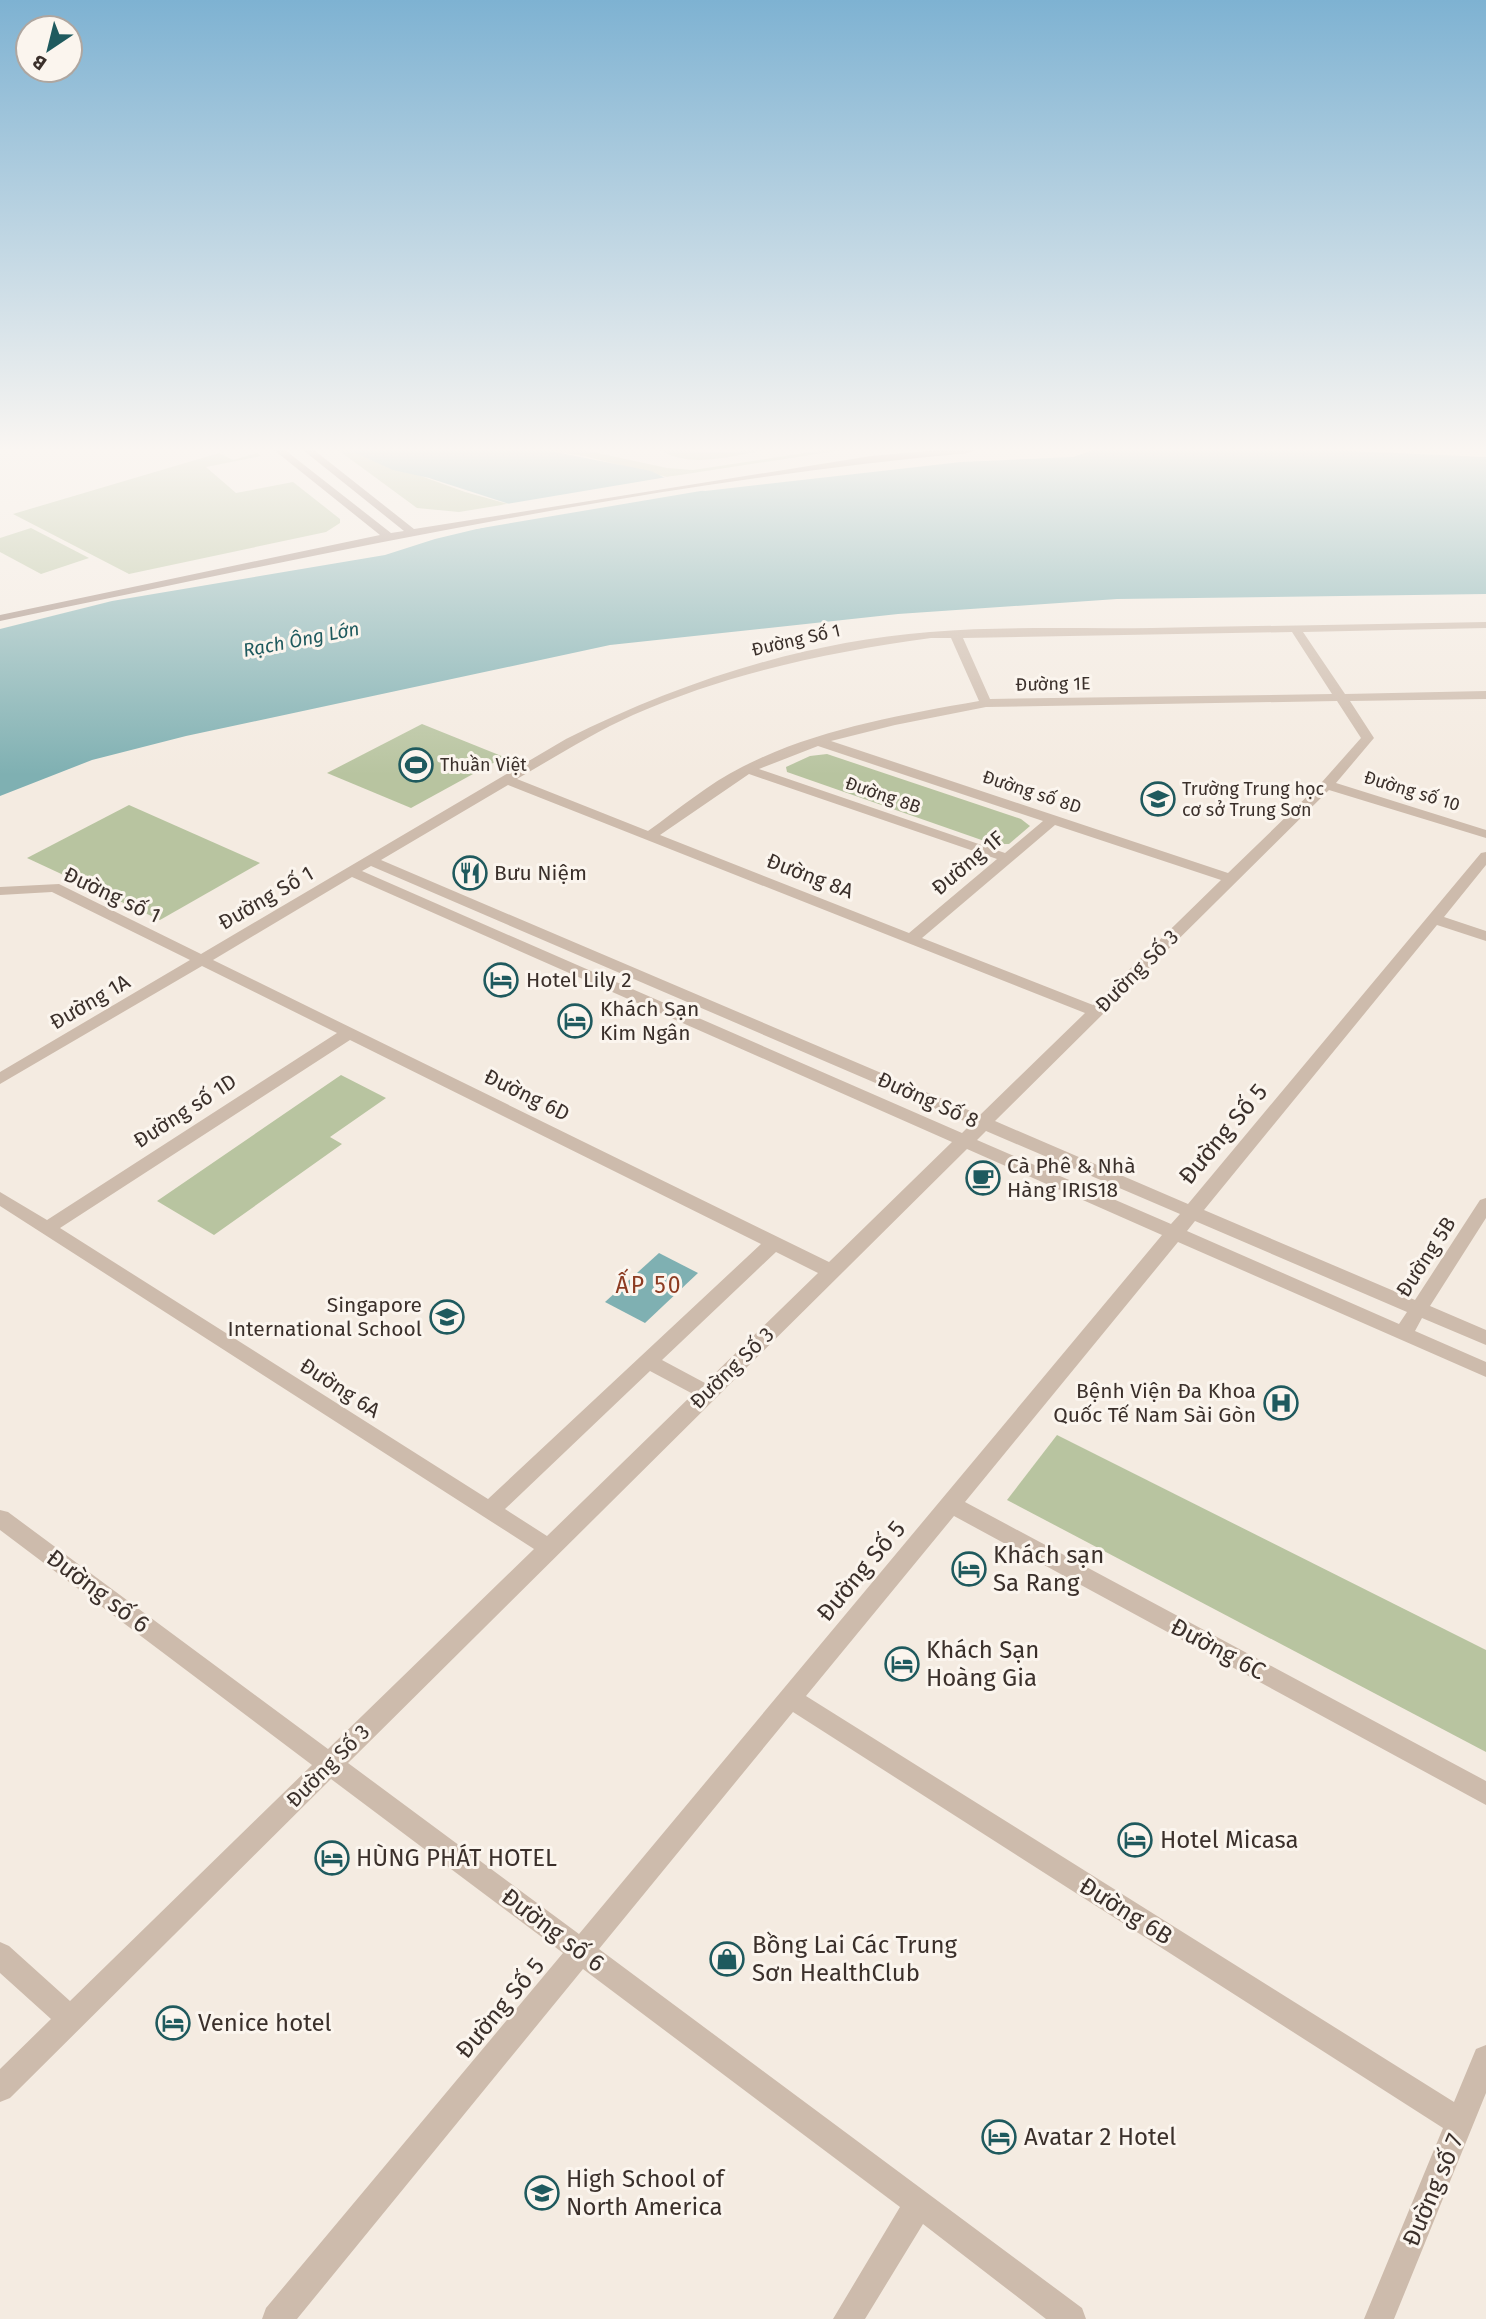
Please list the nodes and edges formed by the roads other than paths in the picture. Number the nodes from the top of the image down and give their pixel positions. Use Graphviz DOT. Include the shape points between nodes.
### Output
graph roads {
  1 [pos="259,558"];
  2 [pos="271,558"];
  3 [pos="0,610"];
  4 [pos="0,618"];
  5 [pos="1486,625"];
  6 [pos="1295,628"];
  7 [pos="956,633"];
  8 [pos="1486,695"];
  9 [pos="1341,697"];
  10 [pos="986,703"];
  11 [pos="820,741"];
  12 [pos="747,769"];
  13 [pos="507,780"];
  14 [pos="1327,785"];
  15 [pos="1053,819"];
  16 [pos="1486,834"];
  17 [pos="650,836"];
  18 [pos="1486,856"];
  19 [pos="1007,858"];
  20 [pos="371,861"];
  21 [pos="352,872"];
  22 [pos="1231,879"];
  23 [pos="0,891"];
  24 [pos="1434,919"];
  25 [pos="1486,936"];
  26 [pos="911,939"];
  27 [pos="202,960"];
  28 [pos="1097,1012"];
  29 [pos="349,1033"];
  30 [pos="0,1079"];
  31 [pos="982,1122"];
  32 [pos="964,1141"];
  33 [pos="0,1198"];
  34 [pos="1486,1204"];
  35 [pos="1192,1212"];
  36 [pos="47,1228"];
  37 [pos="1174,1233"];
  38 [pos="774,1242"];
  39 [pos="831,1271"];
  40 [pos="1419,1309"];
  41 [pos="1403,1333"];
  42 [pos="1486,1338"];
  43 [pos="648,1361"];
  44 [pos="1486,1370"];
  45 [pos="707,1392"];
  46 [pos="950,1504"];
  47 [pos="490,1510"];
  48 [pos="0,1518"];
  49 [pos="549,1548"];
  50 [pos="790,1698"];
  51 [pos="330,1763"];
  52 [pos="1486,1794"];
  53 [pos="582,1951"];
  54 [pos="0,1955"];
  55 [pos="70,2019"];
  56 [pos="1486,2059"];
  57 [pos="0,2088"];
  58 [pos="1461,2123"];
  59 [pos="919,2203"];
  60 [pos="277,2319"];
  61 [pos="848,2319"];
  62 [pos="1071,2319"];
  63 [pos="1379,2319"];
  1 -- 3 [label="main road"];
  2 -- 4 [label="main road"];
  5 -- 6 [label="street, Đường Số 1"];
  6 -- 7 [label="street, Đường Số 1"];
  6 -- 9 [label="street, Đường Số 3"];
  7 -- 10 [label="street"];
  7 -- 13 [label="street, Đường Số 1" via="816,653 694,687 614,720"];
  8 -- 9 [label="street, Đường 1E"];
  9 -- 10 [label="street, Đường 1E"];
  9 -- 14 [label="street, Đường Số 3" via="1368,738"];
  10 -- 11 [label="street, Đường 1E" via="906,717"];
  11 -- 12 [label="street, Đường 1E"];
  11 -- 15 [label="street, Đường số 8D"];
  12 -- 17 [label="street, Đường 1E"];
  12 -- 19 [label="street, Đường 8B"];
  13 -- 17 [label="street, Đường 8A"];
  13 -- 20 [label="street, Đường Số 1"];
  14 -- 16 [label="street, Đường số 10"];
  14 -- 22 [label="street, Đường Số 3"];
  15 -- 19 [label="street, Đường 1F"];
  15 -- 22 [label="street, Đường số 8D"];
  17 -- 26 [label="street, Đường 8A"];
  18 -- 24 [label="street, Đường Số 5"];
  19 -- 26 [label="street, Đường 1F"];
  20 -- 21 [label="street, Đường Số 1"];
  20 -- 31 [label="street, Đường Số 8"];
  21 -- 27 [label="street, Đường Số 1"];
  21 -- 32 [label="street, Đường Số 8"];
  22 -- 28 [label="street, Đường Số 3"];
  23 -- 27 [label="street, Đường số 1" via="54,887"];
  24 -- 25 [label="street"];
  24 -- 35 [label="street, Đường Số 5"];
  26 -- 28 [label="street, Đường 8A"];
  27 -- 29 [label="street, Đường 6D"];
  27 -- 30 [label="street, Đường 1A"];
  28 -- 31 [label="street, Đường Số 3"];
  29 -- 36 [label="street, Đường số 1D"];
  29 -- 38 [label="street, Đường 6D"];
  31 -- 32 [label="street, Đường Số 3"];
  31 -- 35 [label="street, Đường Số 8"];
  32 -- 37 [label="street, Đường Số 8"];
  32 -- 39 [label="street, Đường Số 3"];
  33 -- 36 [label="street, Đường 6A"];
  34 -- 40 [label="street, Đường 5B"];
  35 -- 37 [label="street, Đường Số 5"];
  35 -- 40 [label="street, Đường Số 8"];
  36 -- 47 [label="street, Đường 6A"];
  37 -- 41 [label="street, Đường Số 8"];
  37 -- 46 [label="street, Đường Số 5"];
  38 -- 39 [label="street, Đường 6D"];
  38 -- 43 [label="street"];
  39 -- 45 [label="street, Đường Số 3"];
  40 -- 41 [label="street, Đường 5B"];
  40 -- 42 [label="street, Đường Số 8"];
  41 -- 44 [label="street, Đường Số 8"];
  43 -- 45 [label="street, Đường Số 3"];
  43 -- 47 [label="street"];
  45 -- 49 [label="street, Đường Số 3"];
  46 -- 50 [label="street, Đường Số 5"];
  46 -- 52 [label="street, Đường 6C"];
  47 -- 49 [label="street, Đường 6A"];
  48 -- 51 [label="street, Đường số 6"];
  49 -- 51 [label="street, Đường Số 3"];
  50 -- 53 [label="street, Đường Số 5"];
  50 -- 58 [label="street, Đường 6B"];
  51 -- 53 [label="street, Đường số 6"];
  51 -- 55 [label="street, Đường Số 3"];
  53 -- 59 [label="street, Đường số 6"];
  53 -- 60 [label="street, Đường Số 5"];
  54 -- 55 [label="street"];
  55 -- 57 [label="street, Đường Số 3"];
  56 -- 58 [label="street, Đường số 7"];
  58 -- 63 [label="street, Đường số 7"];
  59 -- 61 [label="street"];
  59 -- 62 [label="street, Đường số 6"];
}
